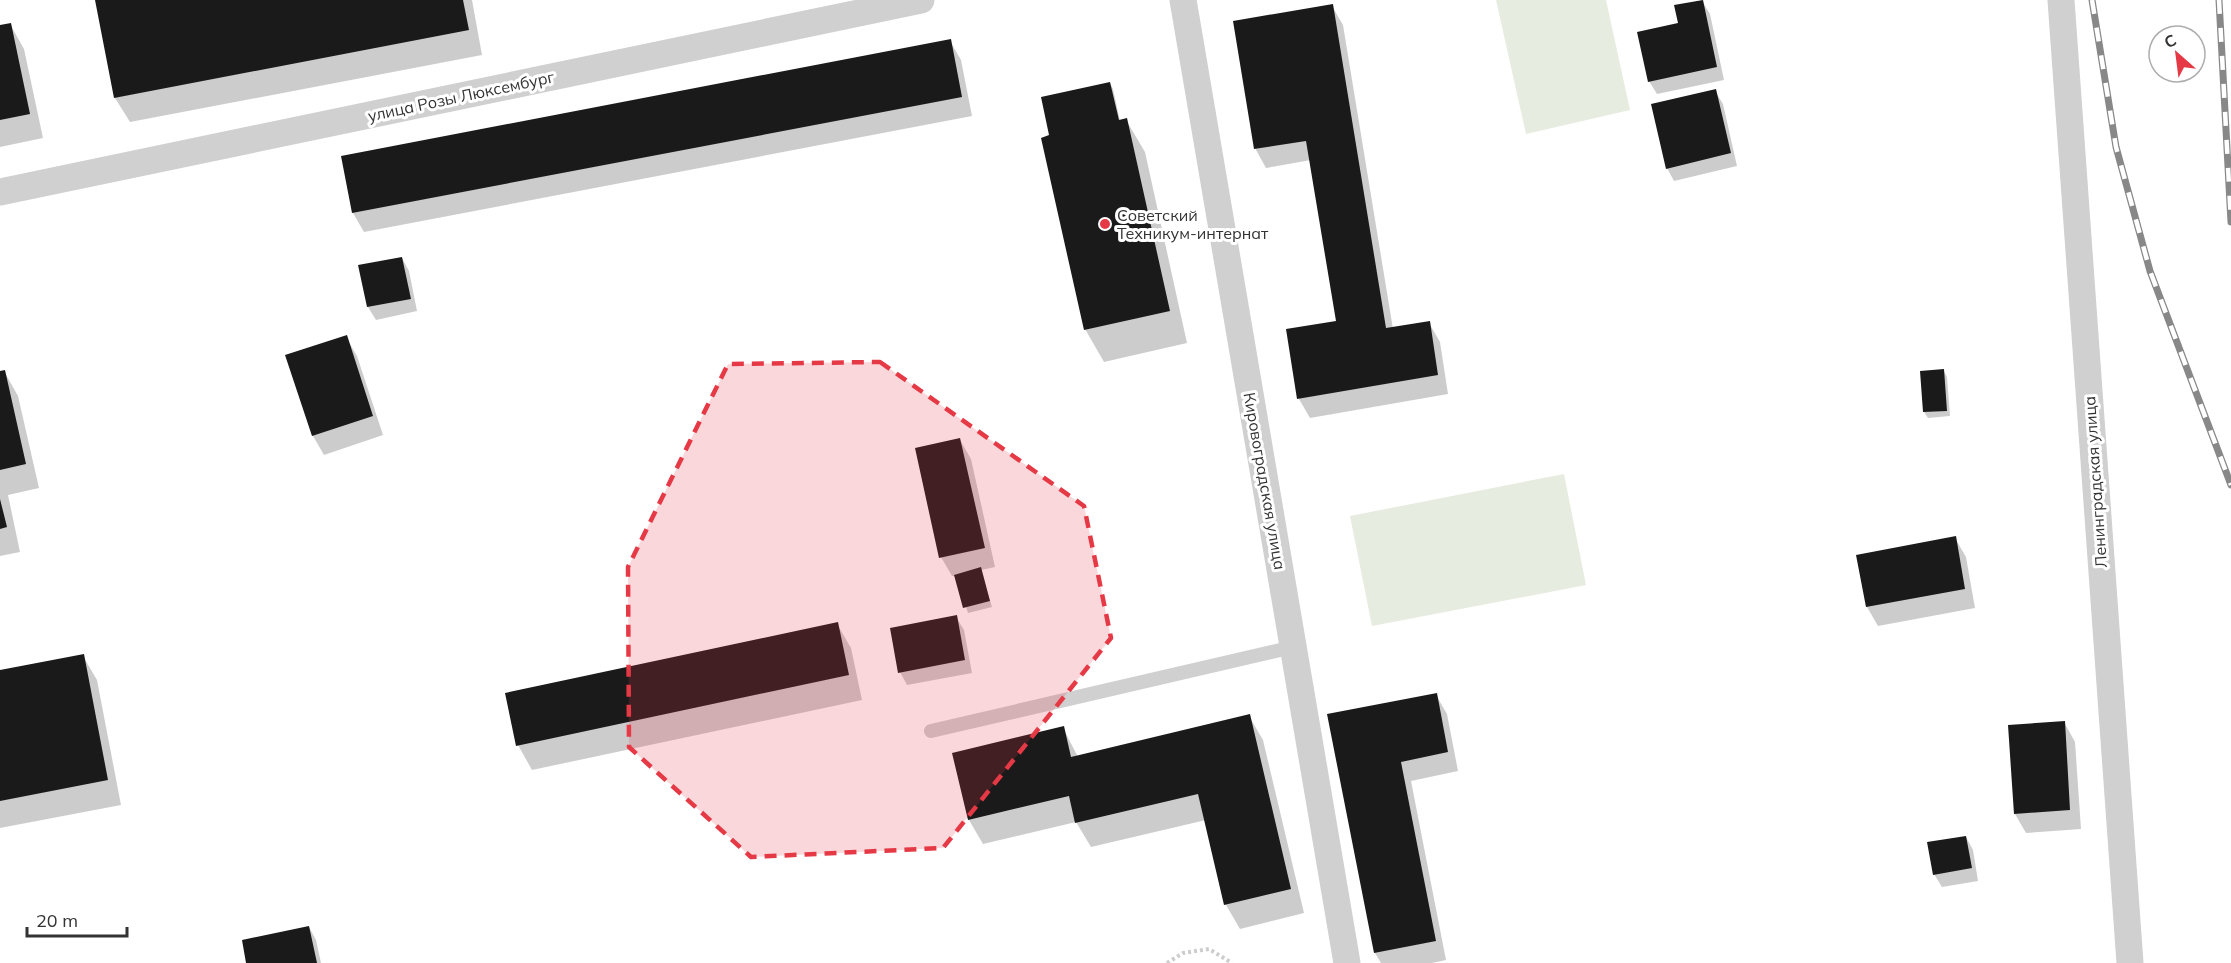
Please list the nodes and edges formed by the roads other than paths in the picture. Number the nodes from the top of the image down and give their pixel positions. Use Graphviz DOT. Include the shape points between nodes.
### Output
graph roads {
  1 [pos="921,0"];
  2 [pos="1183,0"];
  3 [pos="2061,0"];
  4 [pos="0,192"];
  5 [pos="1293,647"];
  6 [pos="931,731"];
  7 [pos="1347,963"];
  8 [pos="2130,963"];
  1 -- 4 [label="street, улица Розы Люксембург"];
  2 -- 5 [label="street, Кировоградская улица"];
  3 -- 8 [label="street, Ленинградская улица"];
  5 -- 6 [label="lane"];
  5 -- 7 [label="street, Кировоградская улица"];
}
